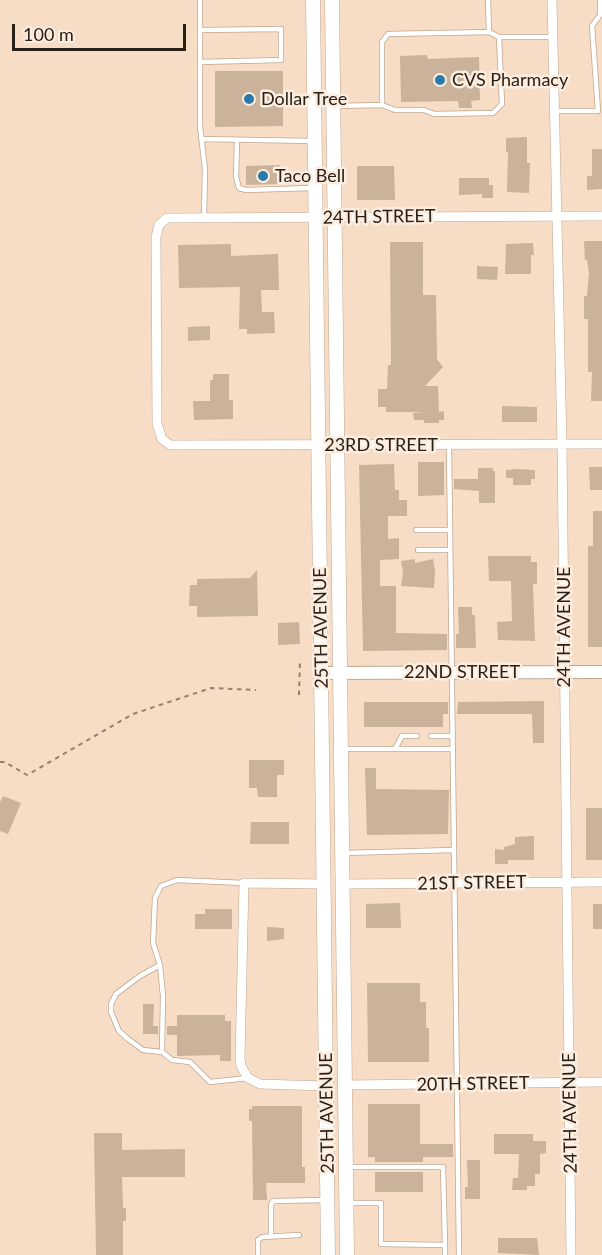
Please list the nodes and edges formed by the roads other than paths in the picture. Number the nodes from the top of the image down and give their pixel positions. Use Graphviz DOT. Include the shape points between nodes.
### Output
graph roads {
  1 [pos="200,0"];
  2 [pos="313,0"];
  3 [pos="332,0"];
  4 [pos="488,0"];
  5 [pos="552,0"];
  6 [pos="600,0"];
  7 [pos="601,16"];
  8 [pos="201,30"];
  9 [pos="489,32"];
  10 [pos="499,37"];
  11 [pos="552,37"];
  12 [pos="200,62"];
  13 [pos="382,105"];
  14 [pos="333,106"];
  15 [pos="554,111"];
  16 [pos="600,111"];
  17 [pos="201,139"];
  18 [pos="237,140"];
  19 [pos="315,141"];
  20 [pos="316,188"];
  21 [pos="556,216"];
  22 [pos="602,216"];
  23 [pos="204,218"];
  24 [pos="316,218"];
  25 [pos="334,218"];
  26 [pos="162,439"];
  27 [pos="318,444"];
  28 [pos="337,444"];
  29 [pos="562,444"];
  30 [pos="602,444"];
  31 [pos="449,445"];
  32 [pos="416,530"];
  33 [pos="450,530"];
  34 [pos="418,550"];
  35 [pos="450,550"];
  36 [pos="452,672"];
  37 [pos="564,672"];
  38 [pos="602,672"];
  39 [pos="321,673"];
  40 [pos="340,673"];
  41 [pos="417,736"];
  42 [pos="431,736"];
  43 [pos="453,736"];
  44 [pos="341,749"];
  45 [pos="395,749"];
  46 [pos="453,749"];
  47 [pos="454,850"];
  48 [pos="342,853"];
  49 [pos="566,882"];
  50 [pos="602,882"];
  51 [pos="244,883"];
  52 [pos="455,883"];
  53 [pos="324,884"];
  54 [pos="342,884"];
  55 [pos="160,965"];
  56 [pos="162,1052"];
  57 [pos="248,1078"];
  58 [pos="602,1082"];
  59 [pos="569,1083"];
  60 [pos="457,1084"];
  61 [pos="345,1085"];
  62 [pos="326,1086"];
  63 [pos="346,1167"];
  64 [pos="328,1200"];
  65 [pos="346,1203"];
  66 [pos="299,1235"];
  67 [pos="271,1236"];
  68 [pos="445,1245"];
  69 [pos="258,1255"];
  70 [pos="328,1255"];
  71 [pos="347,1255"];
  72 [pos="445,1255"];
  73 [pos="459,1255"];
  74 [pos="571,1255"];
  1 -- 8 [label="lane"];
  2 -- 19 [label="main road, 25TH AVENUE"];
  3 -- 14 [label="main road, 25TH AVENUE"];
  4 -- 9 [label="lane"];
  5 -- 11 [label="street, 24TH AVENUE"];
  6 -- 7 [label="lane"];
  7 -- 16 [label="lane" via="592,26"];
  8 -- 12 [label="lane"];
  8 -- 12 [label="lane" via="281,29 281,60"];
  9 -- 10 [label="lane"];
  9 -- 13 [label="lane" via="388,34 382,42"];
  10 -- 11 [label="lane"];
  10 -- 13 [label="lane" via="502,104 493,113 434,114"];
  11 -- 15 [label="street, 24TH AVENUE"];
  12 -- 17 [label="lane"];
  13 -- 14 [label="lane"];
  14 -- 25 [label="main road, 25TH AVENUE"];
  15 -- 16 [label="lane"];
  15 -- 21 [label="street, 24TH AVENUE"];
  17 -- 18 [label="lane"];
  17 -- 23 [label="lane"];
  18 -- 19 [label="lane"];
  18 -- 20 [label="lane" via="238,188"];
  19 -- 20 [label="main road, 25TH AVENUE"];
  20 -- 24 [label="main road, 25TH AVENUE"];
  21 -- 22 [label="street, 24TH STREET"];
  21 -- 25 [label="street, 24TH STREET"];
  21 -- 29 [label="street, 24TH AVENUE"];
  23 -- 24 [label="street, 24TH STREET"];
  23 -- 26 [label="street, 24TH STREET" via="166,218 156,237 157,424"];
  24 -- 25 [label="street, 24TH STREET"];
  24 -- 27 [label="main road, 25TH AVENUE"];
  25 -- 28 [label="main road, 25TH AVENUE"];
  26 -- 27 [label="street, 23RD STREET" via="170,445"];
  27 -- 28 [label="street, 23RD STREET"];
  27 -- 39 [label="main road, 25TH AVENUE"];
  28 -- 31 [label="street, 23RD STREET"];
  28 -- 40 [label="main road, 25TH AVENUE"];
  29 -- 30 [label="street, 23RD STREET"];
  29 -- 31 [label="street, 23RD STREET"];
  29 -- 37 [label="street, 24TH AVENUE"];
  31 -- 33 [label="lane"];
  32 -- 33 [label="lane"];
  33 -- 35 [label="lane"];
  34 -- 35 [label="lane"];
  35 -- 36 [label="lane"];
  36 -- 37 [label="street, 22ND STREET"];
  36 -- 40 [label="street, 22ND STREET"];
  36 -- 43 [label="lane"];
  37 -- 38 [label="street, 22ND STREET"];
  37 -- 49 [label="street, 24TH AVENUE"];
  39 -- 40 [label="street, 22ND STREET"];
  39 -- 53 [label="main road, 25TH AVENUE"];
  40 -- 44 [label="main road, 25TH AVENUE"];
  41 -- 45 [label="lane" via="402,736"];
  42 -- 43 [label="lane"];
  43 -- 46 [label="lane"];
  44 -- 45 [label="lane"];
  44 -- 48 [label="main road, 25TH AVENUE"];
  45 -- 46 [label="lane"];
  46 -- 47 [label="lane"];
  47 -- 48 [label="lane"];
  47 -- 52 [label="lane"];
  48 -- 54 [label="main road, 25TH AVENUE"];
  49 -- 50 [label="street, 21ST STREET"];
  49 -- 52 [label="street, 21ST STREET"];
  49 -- 59 [label="street, 24TH AVENUE"];
  51 -- 53 [label="street"];
  51 -- 55 [label="lane" via="177,880 161,886 155,898 153,943"];
  51 -- 57 [label="street" via="240,1059"];
  52 -- 54 [label="street, 21ST STREET"];
  52 -- 60 [label="lane"];
  53 -- 62 [label="main road, 25TH AVENUE"];
  54 -- 61 [label="main road, 25TH AVENUE"];
  55 -- 56 [label="lane"];
  55 -- 56 [label="lane" via="116,994 111,1012 115,1025 128,1039 143,1050"];
  56 -- 57 [label="lane" via="172,1060 190,1062 210,1082"];
  57 -- 62 [label="street" via="260,1084"];
  58 -- 59 [label="street, 20TH STREET"];
  59 -- 60 [label="street, 20TH STREET"];
  59 -- 74 [label="street, 24TH AVENUE"];
  60 -- 61 [label="street, 20TH STREET"];
  60 -- 73 [label="lane"];
  61 -- 63 [label="main road, 25TH AVENUE"];
  62 -- 64 [label="main road, 25TH AVENUE"];
  63 -- 65 [label="main road, 25TH AVENUE"];
  63 -- 68 [label="lane" via="443,1167"];
  64 -- 67 [label="lane" via="273,1201"];
  64 -- 70 [label="main road, 25TH AVENUE"];
  65 -- 68 [label="lane" via="381,1203 381,1244"];
  65 -- 71 [label="main road, 25TH AVENUE"];
  66 -- 67 [label="lane"];
  67 -- 69 [label="lane" via="258,1240"];
  68 -- 72 [label="lane"];
}
